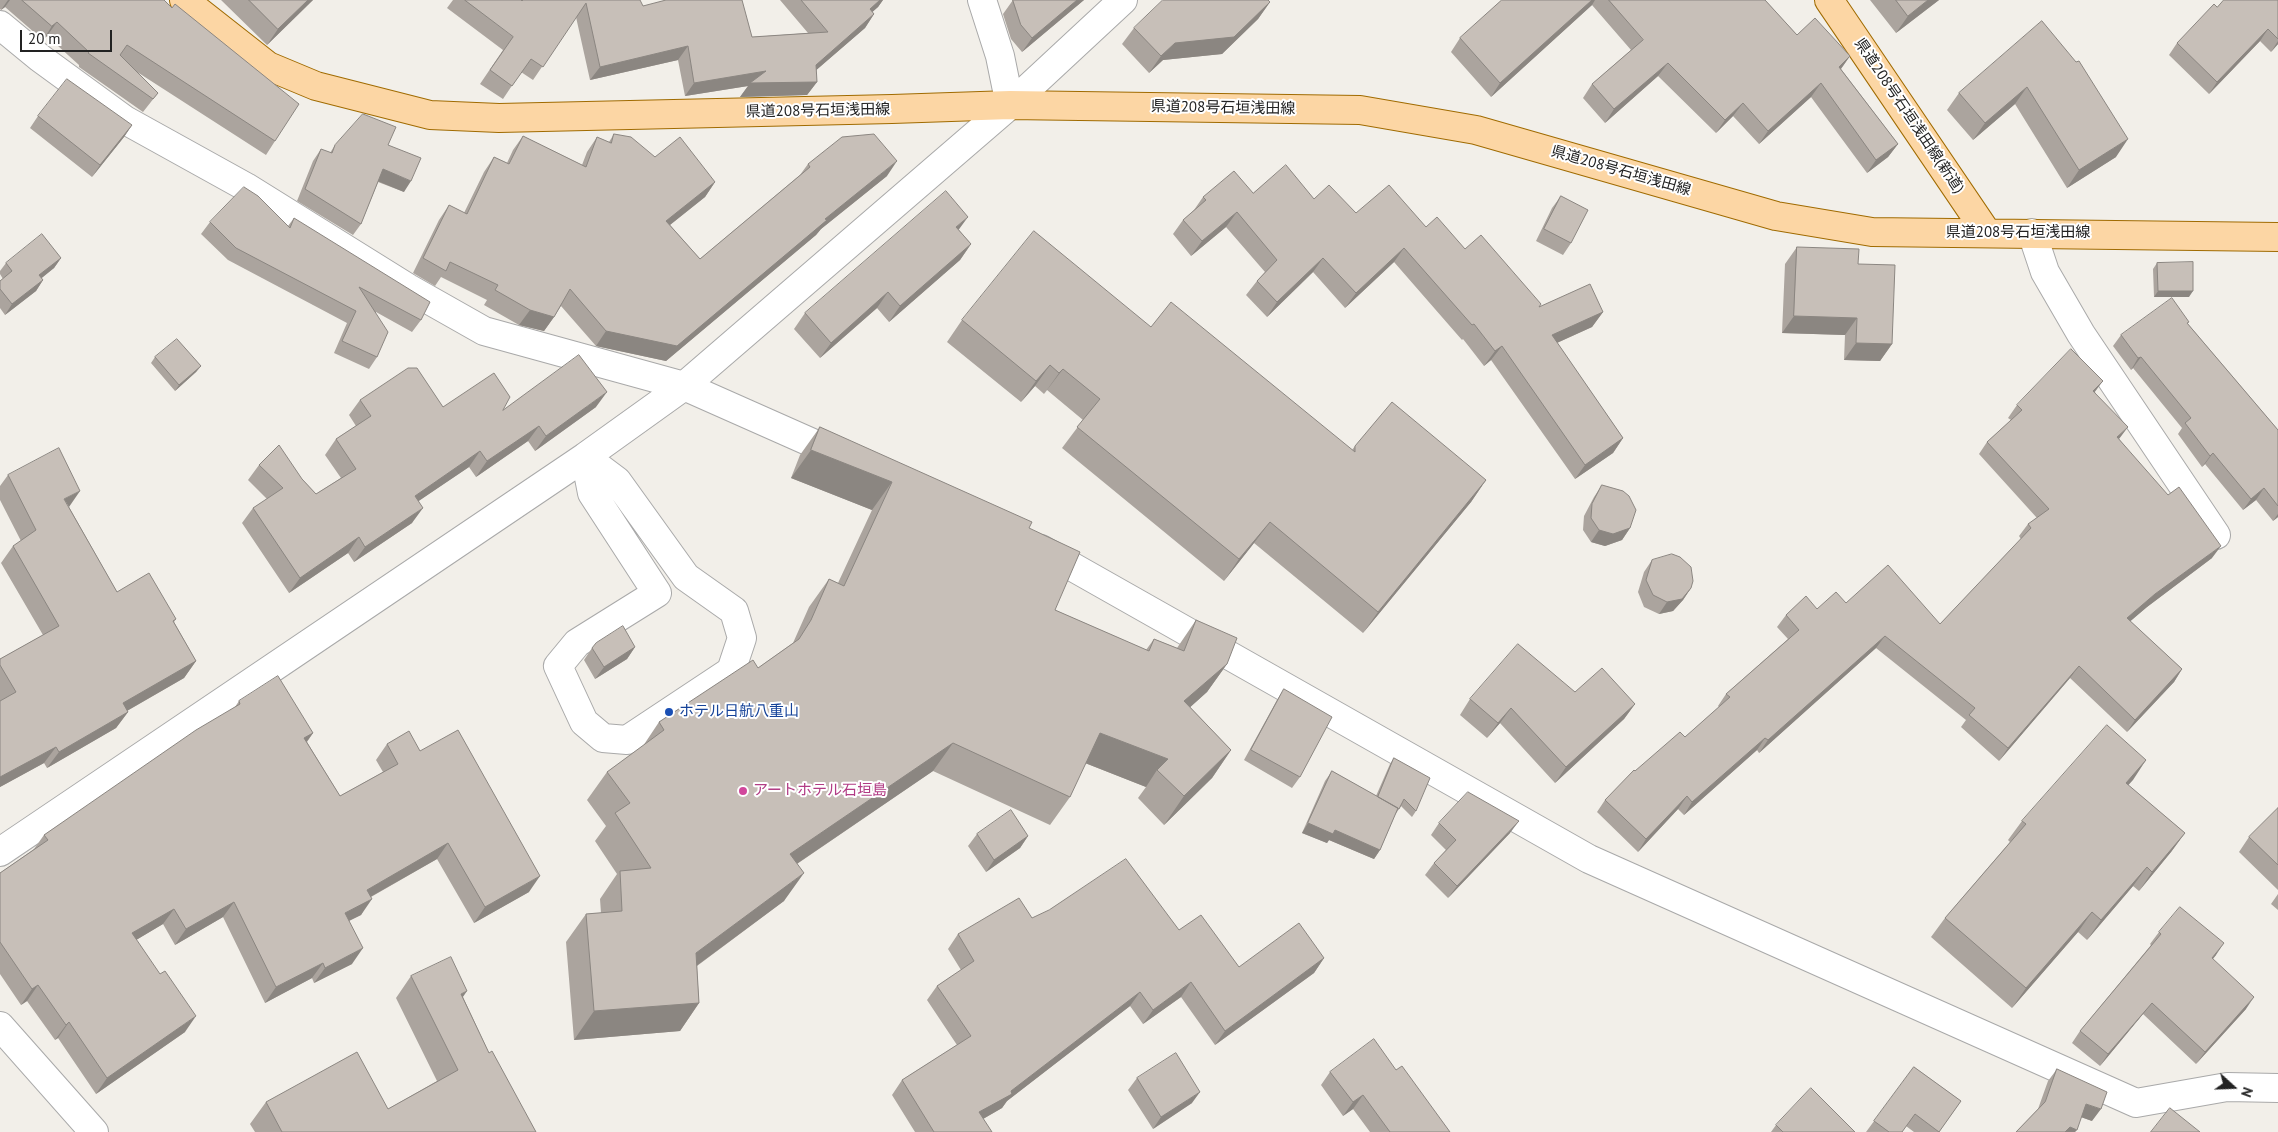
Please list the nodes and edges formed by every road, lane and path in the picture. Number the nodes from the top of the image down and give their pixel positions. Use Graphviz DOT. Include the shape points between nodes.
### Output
graph roads {
  1 [pos="184,0"];
  2 [pos="1123,0"];
  3 [pos="1829,0"];
  4 [pos="983,1"];
  5 [pos="0,25"];
  6 [pos="1010,105"];
  7 [pos="2032,232"];
  8 [pos="1987,233"];
  9 [pos="2278,237"];
  10 [pos="684,386"];
  11 [pos="585,457"];
  12 [pos="865,467"];
  13 [pos="2216,535"];
  14 [pos="1019,536"];
  15 [pos="686,577"];
  16 [pos="657,593"];
  17 [pos="0,852"];
  18 [pos="0,1026"];
  19 [pos="2278,1088"];
  20 [pos="94,1132"];
  1 -- 6 [label="main road, 県道208号石垣浅田線" via="268,66 316,86 430,115 499,118"];
  2 -- 6 [label="street"];
  3 -- 8 [label="main road, 県道208号石垣浅田線(新道)"];
  4 -- 6 [label="street" via="1000,56"];
  5 -- 10 [label="street" via="125,120 246,187 408,288 484,331"];
  6 -- 8 [label="main road, 県道208号石垣浅田線" via="1360,110 1476,130 1776,216 1872,232"];
  6 -- 10 [label="street"];
  7 -- 8 [label="main road, 県道208号石垣浅田線"];
  7 -- 9 [label="main road, 県道208号石垣浅田線"];
  7 -- 13 [label="street" via="2045,272 2080,334"];
  10 -- 11 [label="street"];
  10 -- 12 [label="street"];
  11 -- 15 [label="street" via="617,481"];
  11 -- 16 [label="street" via="592,493"];
  11 -- 17 [label="street"];
  14 -- 19 [label="street" via="1589,860 2136,1103 2227,1087"];
  15 -- 16 [label="street"];
  15 -- 16 [label="street" via="734,611 742,638 732,671 627,740 603,738 584,722 558,666 577,643"];
  18 -- 20 [label="street"];
}
